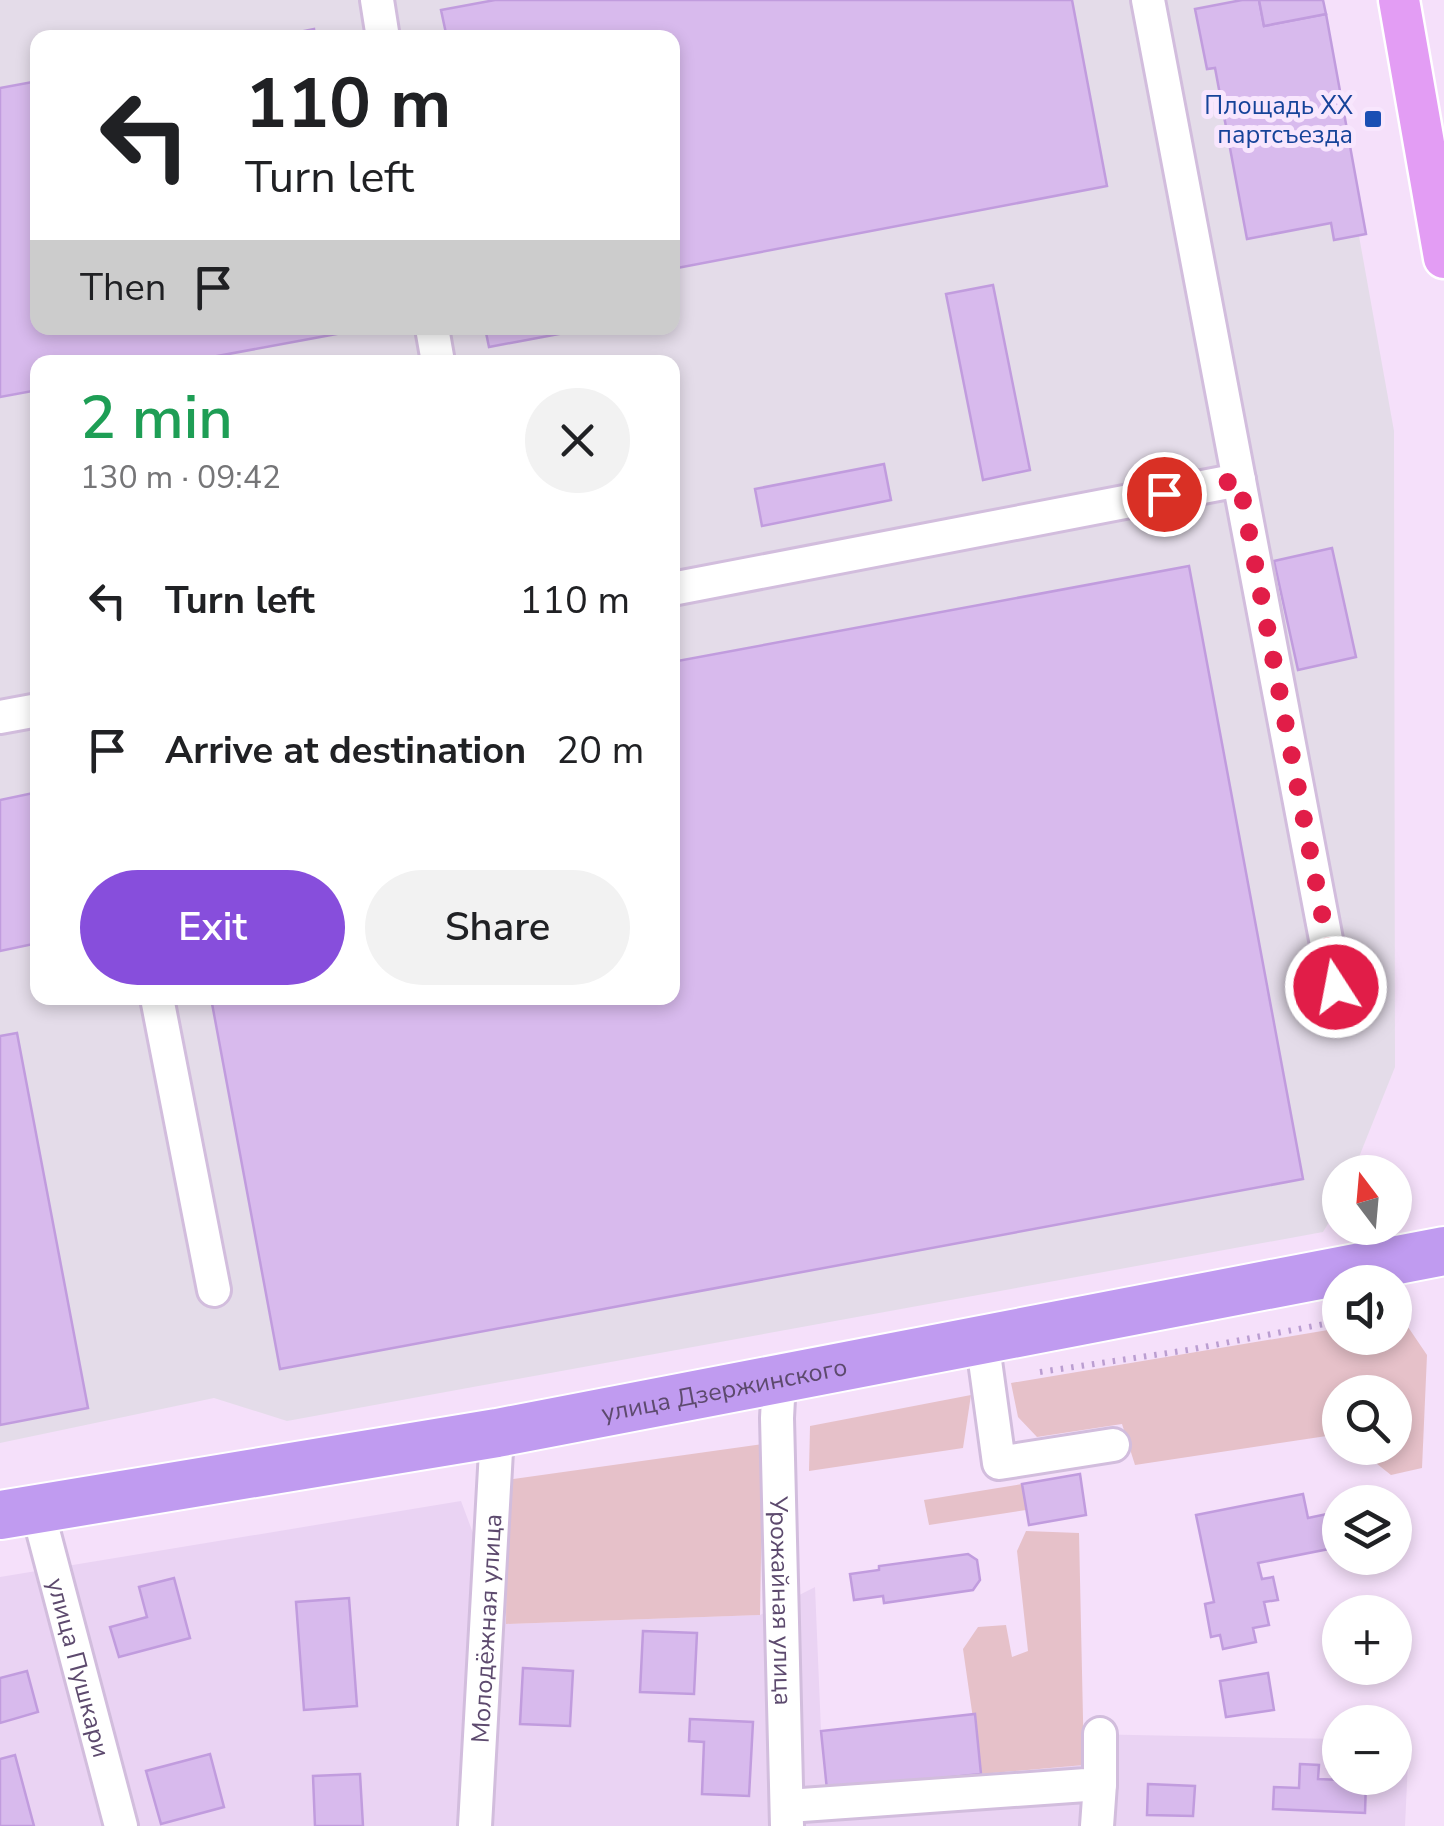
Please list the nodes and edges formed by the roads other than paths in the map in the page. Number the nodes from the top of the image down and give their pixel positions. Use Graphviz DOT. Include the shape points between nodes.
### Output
graph roads {
  1 [pos="376,0"];
  2 [pos="1148,0"];
  3 [pos="1400,0"];
  4 [pos="382,30"];
  5 [pos="1444,258"];
  6 [pos="1239,480"];
  7 [pos="680,587"];
  8 [pos="30,712"];
  9 [pos="0,718"];
  10 [pos="1336,987"];
  11 [pos="158,1005"];
  12 [pos="1444,1250"];
  13 [pos="214,1290"];
  14 [pos="982,1339"];
  15 [pos="780,1379"];
  16 [pos="498,1434"];
  17 [pos="1113,1445"];
  18 [pos="19,1511"];
  19 [pos="1100,1734"];
  20 [pos="1100,1784"];
  21 [pos="788,1816"];
  22 [pos="121,1826"];
  23 [pos="475,1826"];
  24 [pos="1098,1826"];
  1 -- 4 [label="street"];
  2 -- 6 [label="street"];
  3 -- 5 [label="main road"];
  6 -- 7 [label="street"];
  6 -- 10 [label="street"];
  8 -- 9 [label="street"];
  11 -- 13 [label="street"];
  12 -- 14 [label="highway, улица Дзержинского"];
  14 -- 15 [label="highway, улица Дзержинского"];
  14 -- 17 [label="street" via="999,1463"];
  15 -- 16 [label="highway, улица Дзержинского"];
  15 -- 21 [label="street, Урожайная улица"];
  16 -- 18 [label="highway, улица Дзержинского"];
  16 -- 23 [label="street, Молодёжная улица"];
  18 -- 22 [label="street, улица Пушкари"];
  19 -- 20 [label="street"];
  20 -- 21 [label="street"];
  20 -- 24 [label="street"];
}
